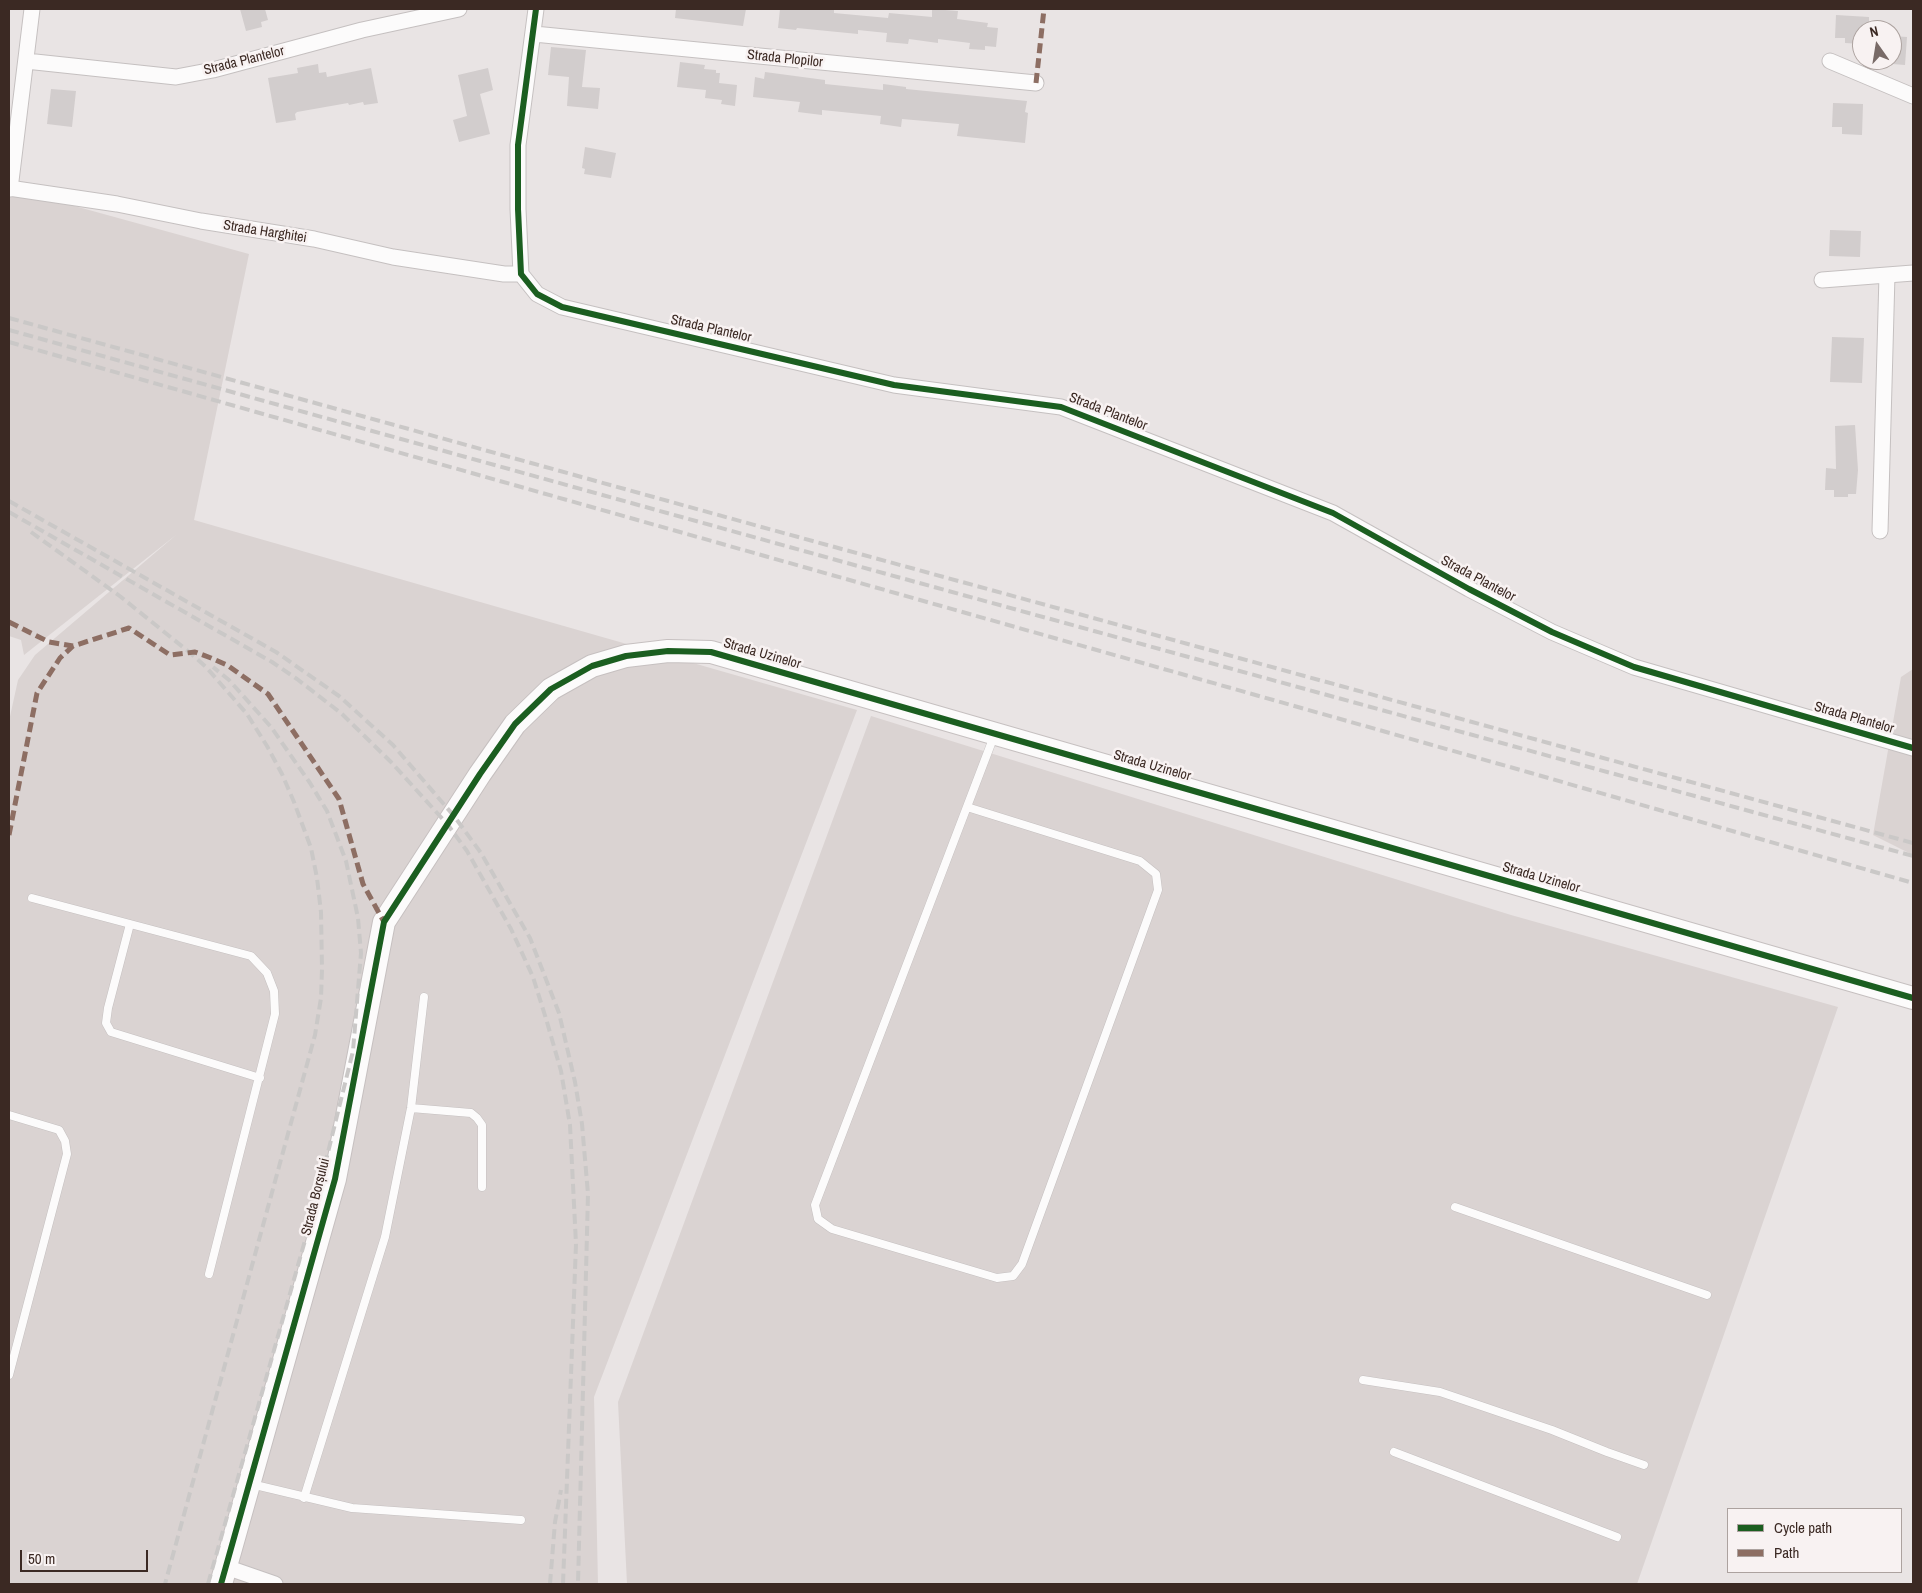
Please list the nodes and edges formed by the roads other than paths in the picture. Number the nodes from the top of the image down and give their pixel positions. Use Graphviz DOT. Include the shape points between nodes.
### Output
graph roads {
  1 [pos="32,9"];
  2 [pos="459,9"];
  3 [pos="536,9"];
  4 [pos="534,34"];
  5 [pos="26,61"];
  6 [pos="1830,61"];
  7 [pos="1036,83"];
  8 [pos="1913,96"];
  9 [pos="10,188"];
  10 [pos="1913,273"];
  11 [pos="521,274"];
  12 [pos="1887,275"];
  13 [pos="1822,280"];
  14 [pos="1880,531"];
  15 [pos="995,734"];
  16 [pos="1913,748"];
  17 [pos="967,807"];
  18 [pos="447,827"];
  19 [pos="32,898"];
  20 [pos="130,924"];
  21 [pos="424,997"];
  22 [pos="1913,998"];
  23 [pos="260,1078"];
  24 [pos="411,1108"];
  25 [pos="9,1115"];
  26 [pos="482,1187"];
  27 [pos="1455,1206"];
  28 [pos="210,1274"];
  29 [pos="1706,1295"];
  30 [pos="9,1375"];
  31 [pos="1364,1380"];
  32 [pos="1394,1452"];
  33 [pos="1644,1465"];
  34 [pos="250,1483"];
  35 [pos="304,1498"];
  36 [pos="521,1520"];
  37 [pos="1617,1537"];
  38 [pos="224,1576"];
  39 [pos="275,1584"];
  1 -- 5 [label="street"];
  2 -- 5 [label="street, Strada Plantelor" via="176,77"];
  3 -- 4 [label="street"];
  4 -- 7 [label="street, Strada Plopilor"];
  4 -- 11 [label="street" via="518,145"];
  5 -- 9 [label="street"];
  6 -- 8 [label="street"];
  9 -- 11 [label="street, Strada Harghitei" via="117,204 393,257"];
  10 -- 12 [label="street"];
  11 -- 16 [label="street, Strada Plantelor" via="537,294 562,308 894,385 1061,407 1333,513 1544,628 1634,667"];
  12 -- 13 [label="street"];
  12 -- 14 [label="street"];
  15 -- 17 [label="lane"];
  15 -- 18 [label="street, Strada Uzinelor" via="711,652 668,651 626,656 592,666 551,689 515,724"];
  15 -- 22 [label="street, Strada Uzinelor"];
  17 -- 17 [label="lane" via="815,1205 818,1219 832,1229 997,1278 1012,1276 1022,1264 1158,890 1156,874 1140,861"];
  18 -- 34 [label="street, Strada Borșului" via="384,922 335,1179"];
  19 -- 20 [label="lane"];
  20 -- 23 [label="lane" via="251,956 268,973 274,991 275,1014"];
  20 -- 23 [label="lane" via="108,1008 106,1023 111,1032"];
  21 -- 24 [label="lane"];
  23 -- 28 [label="lane"];
  24 -- 26 [label="lane" via="471,1113 477,1118 482,1125"];
  24 -- 35 [label="lane" via="385,1237"];
  25 -- 30 [label="lane" via="59,1130 67,1154"];
  27 -- 29 [label="lane"];
  31 -- 33 [label="lane" via="1440,1392"];
  32 -- 37 [label="lane"];
  34 -- 35 [label="lane"];
  34 -- 38 [label="street, Strada Borșului"];
  35 -- 36 [label="lane" via="352,1508"];
  38 -- 39 [label="street"];
}
